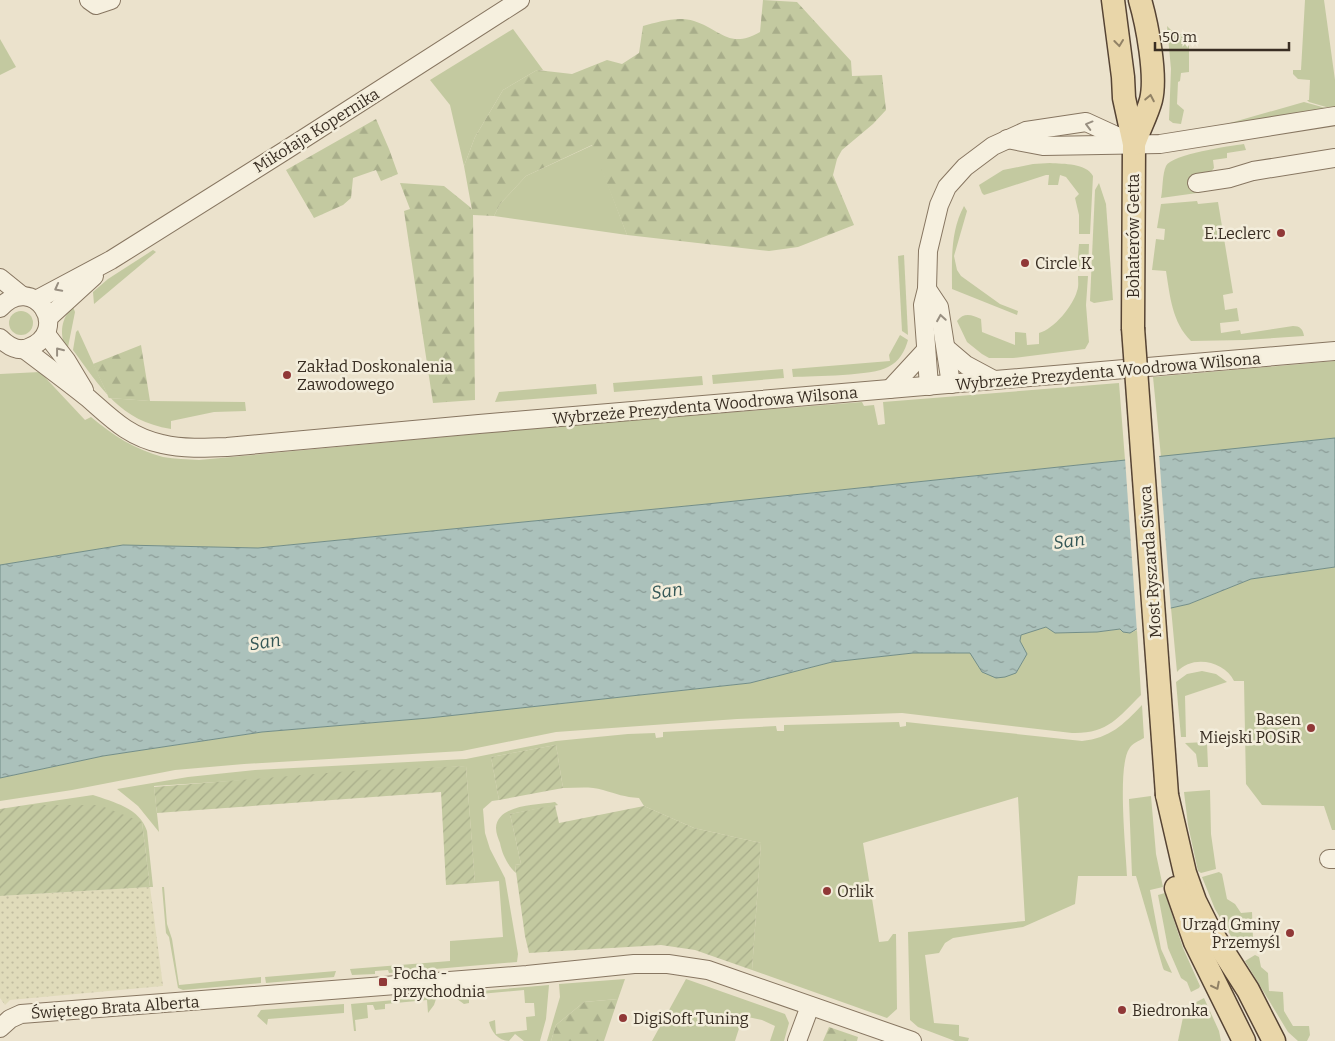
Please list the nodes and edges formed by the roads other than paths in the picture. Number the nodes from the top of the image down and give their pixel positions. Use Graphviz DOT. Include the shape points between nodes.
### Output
graph roads {
  1 [pos="89,0"];
  2 [pos="111,0"];
  3 [pos="520,0"];
  4 [pos="1113,0"];
  5 [pos="1140,0"];
  6 [pos="1335,116"];
  7 [pos="1134,144"];
  8 [pos="1335,158"];
  9 [pos="1197,183"];
  10 [pos="111,260"];
  11 [pos="0,278"];
  12 [pos="927,289"];
  13 [pos="29,298"];
  14 [pos="0,308"];
  15 [pos="47,326"];
  16 [pos="1133,328"];
  17 [pos="2,343"];
  18 [pos="946,348"];
  19 [pos="24,349"];
  20 [pos="926,350"];
  21 [pos="1335,351"];
  22 [pos="995,380"];
  23 [pos="951,384"];
  24 [pos="929,386"];
  25 [pos="890,390"];
  26 [pos="89,399"];
  27 [pos="1167,795"];
  28 [pos="810,1006"];
  29 [pos="0,1028"];
  30 [pos="1241,1038"];
  31 [pos="798,1041"];
  32 [pos="912,1041"];
  33 [pos="1274,1041"];
  1 -- 2 [label="street" via="96,5"];
  3 -- 10 [label="street, Mikołaja Kopernika"];
  4 -- 7 [label="main road, Bohaterów Getta, one-way" via="1124,98"];
  7 -- 5 [label="main road, Bohaterów Getta, one-way" via="1152,99 1148,36"];
  6 -- 7 [label="street" via="1160,144"];
  7 -- 12 [label="street" via="1086,122 1026,131 992,146 964,167 947,187 932,230"];
  7 -- 16 [label="main road, Bohaterów Getta"];
  8 -- 9 [label="street"];
  10 -- 13 [label="street, Mikołaja Kopernika, one-way"];
  10 -- 15 [label="street, Mikołaja Kopernika"];
  11 -- 13 [label="street"];
  18 -- 12 [label="street, one-way" via="940,307"];
  12 -- 20 [label="street" via="923,306"];
  13 -- 14 [label="street, Mikołaja Kopernika" via="7,300"];
  13 -- 15 [label="street" via="44,308"];
  15 -- 19 [label="street, Mikołaja Kopernika" via="37,344"];
  26 -- 15 [label="street, one-way"];
  16 -- 27 [label="main road, Most Ryszarda Siwca, bridge"];
  17 -- 19 [label="street"];
  18 -- 22 [label="street" via="966,365"];
  18 -- 23 [label="street"];
  19 -- 26 [label="street"];
  20 -- 24 [label="street"];
  20 -- 25 [label="street"];
  21 -- 22 [label="street, Wybrzeże Prezydenta Woodrowa Wilsona"];
  22 -- 23 [label="street, Wybrzeże Prezydenta Woodrowa Wilsona"];
  23 -- 24 [label="street, Wybrzeże Prezydenta Woodrowa Wilsona"];
  24 -- 25 [label="street, Wybrzeże Prezydenta Woodrowa Wilsona"];
  25 -- 26 [label="street, Wybrzeże Prezydenta Woodrowa Wilsona" via="203,448 174,447 139,437 121,427"];
  27 -- 30 [label="main road, one-way" via="1167,845 1176,888 1195,942"];
  27 -- 33 [label="main road" via="1185,873 1195,901"];
  28 -- 29 [label="street, Świętego Brata Alberta" via="708,970 668,964 634,964 21,1014"];
  28 -- 31 [label="street"];
  28 -- 32 [label="street, Świętego Brata Alberta"];
}
